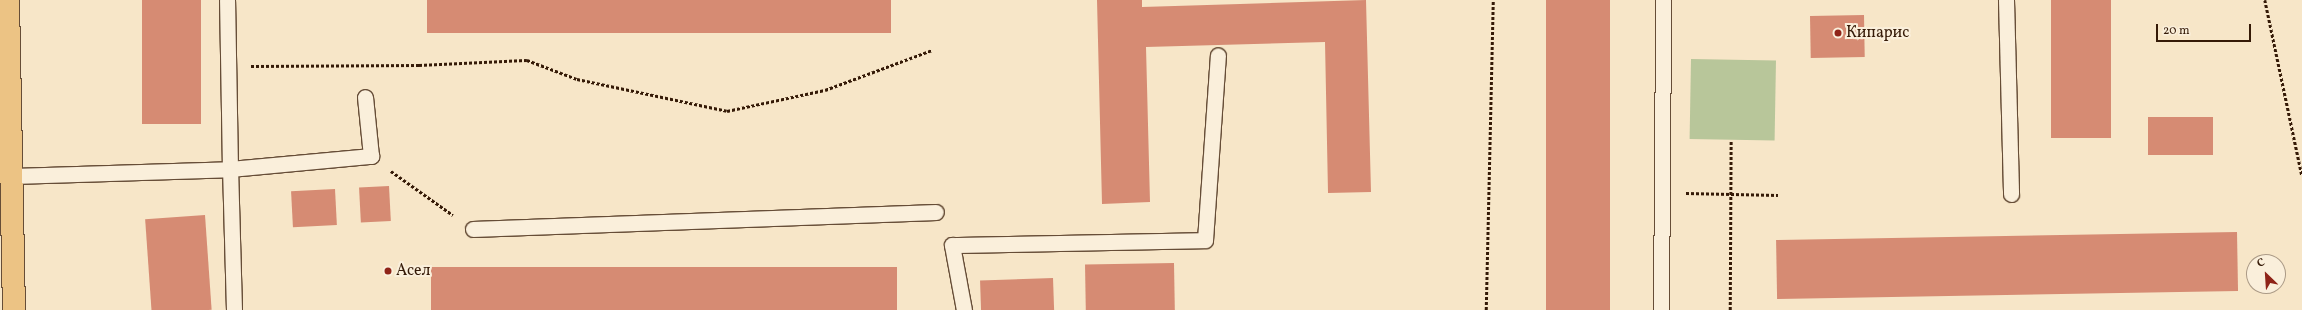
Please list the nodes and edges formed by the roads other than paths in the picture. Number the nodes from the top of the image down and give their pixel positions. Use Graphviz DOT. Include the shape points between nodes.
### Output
graph roads {
  1 [pos="8,0"];
  2 [pos="227,0"];
  3 [pos="1663,0"];
  4 [pos="2006,0"];
  5 [pos="1218,55"];
  6 [pos="365,97"];
  7 [pos="230,170"];
  8 [pos="12,176"];
  9 [pos="2011,194"];
  10 [pos="936,212"];
  11 [pos="473,230"];
  12 [pos="14,310"];
  13 [pos="234,310"];
  14 [pos="964,310"];
  15 [pos="1661,310"];
  1 -- 8 [label="main road"];
  2 -- 7 [label="lane"];
  3 -- 15 [label="lane"];
  4 -- 9 [label="lane"];
  5 -- 14 [label="lane" via="1205,240 952,245"];
  6 -- 7 [label="lane" via="371,156"];
  7 -- 8 [label="lane"];
  7 -- 13 [label="lane"];
  8 -- 12 [label="main road"];
  10 -- 11 [label="lane"];
}
